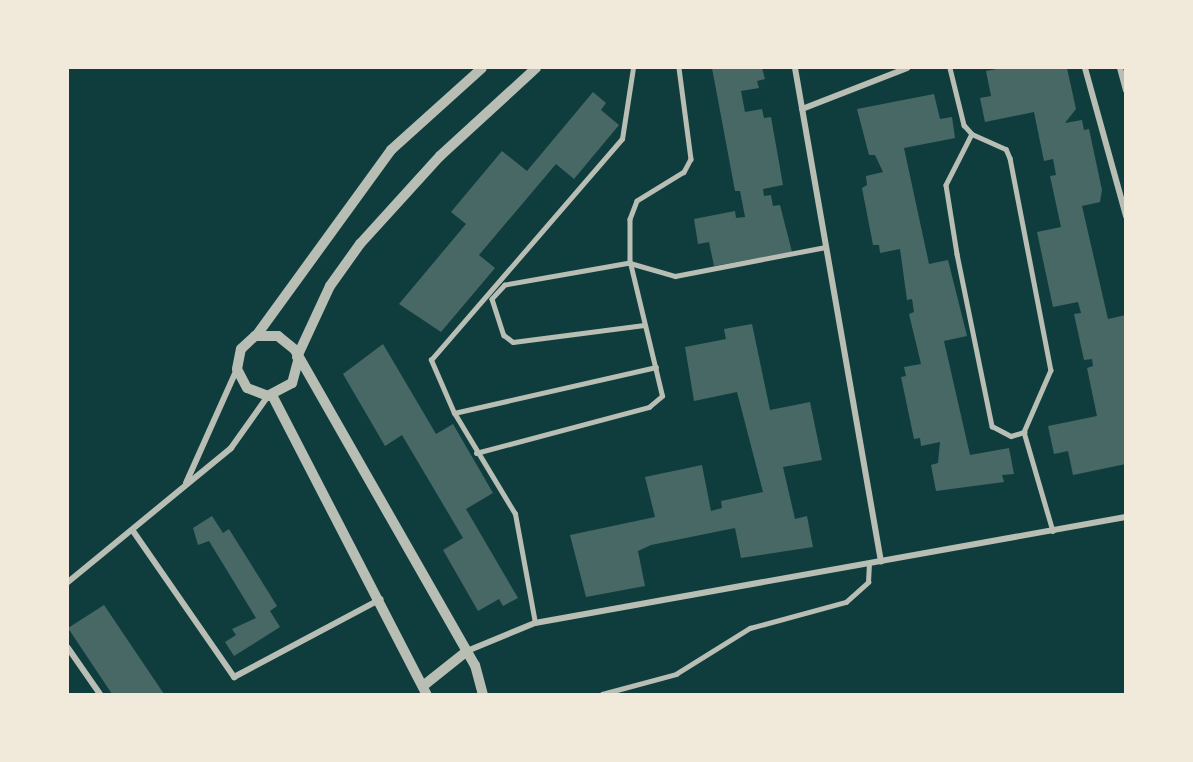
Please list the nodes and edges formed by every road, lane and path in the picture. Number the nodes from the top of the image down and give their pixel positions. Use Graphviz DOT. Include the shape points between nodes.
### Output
graph roads {
  1 [pos="482,68"];
  2 [pos="536,68"];
  3 [pos="633,68"];
  4 [pos="679,68"];
  5 [pos="795,68"];
  6 [pos="907,68"];
  7 [pos="950,68"];
  8 [pos="1085,68"];
  9 [pos="1120,68"];
  10 [pos="1125,90"];
  11 [pos="802,109"];
  12 [pos="972,134"];
  13 [pos="1125,216"];
  14 [pos="825,247"];
  15 [pos="630,263"];
  16 [pos="498,277"];
  17 [pos="505,285"];
  18 [pos="644,325"];
  19 [pos="255,336"];
  20 [pos="298,359"];
  21 [pos="656,367"];
  22 [pos="237,369"];
  23 [pos="270,395"];
  24 [pos="454,413"];
  25 [pos="1024,432"];
  26 [pos="476,453"];
  27 [pos="183,489"];
  28 [pos="1125,517"];
  29 [pos="133,531"];
  30 [pos="1053,531"];
  31 [pos="881,562"];
  32 [pos="868,564"];
  33 [pos="68,582"];
  34 [pos="381,599"];
  35 [pos="535,623"];
  36 [pos="68,648"];
  37 [pos="467,651"];
  38 [pos="425,690"];
  39 [pos="100,694"];
  40 [pos="483,694"];
  41 [pos="602,694"];
  1 -- 19 [label="street" via="391,150"];
  2 -- 20 [label="street" via="440,156 360,244 326,294"];
  3 -- 16 [label="lane" via="622,138"];
  4 -- 15 [label="lane" via="691,159 684,172 637,201 630,219"];
  5 -- 11 [label="street"];
  6 -- 11 [label="street"];
  7 -- 12 [label="lane" via="964,125"];
  8 -- 13 [label="street"];
  9 -- 10 [label="street"];
  11 -- 14 [label="street"];
  12 -- 25 [label="lane" via="1006,149 1010,158 1051,370"];
  12 -- 25 [label="lane" via="946,185 957,254 992,426 1011,436"];
  14 -- 15 [label="lane" via="675,276"];
  14 -- 31 [label="street"];
  15 -- 17 [label="lane"];
  15 -- 18 [label="lane"];
  16 -- 17 [label="lane"];
  16 -- 24 [label="lane" via="431,360"];
  17 -- 18 [label="lane" via="492,299 504,335 513,342"];
  18 -- 21 [label="lane"];
  19 -- 20 [label="street" via="278,336"];
  19 -- 22 [label="street" via="241,349"];
  20 -- 23 [label="street" via="292,383"];
  20 -- 37 [label="street"];
  21 -- 24 [label="lane"];
  21 -- 26 [label="lane" via="662,396 650,407"];
  22 -- 23 [label="street" via="248,388"];
  22 -- 27 [label="street"];
  23 -- 27 [label="street" via="238,441"];
  23 -- 34 [label="street"];
  24 -- 26 [label="lane"];
  25 -- 30 [label="lane"];
  26 -- 35 [label="lane" via="515,514"];
  27 -- 29 [label="street"];
  28 -- 30 [label="street"];
  29 -- 33 [label="street"];
  29 -- 34 [label="street" via="234,676"];
  30 -- 31 [label="street"];
  31 -- 32 [label="street"];
  32 -- 35 [label="street"];
  32 -- 41 [label="lane" via="868,582 846,602 750,628 676,674"];
  34 -- 38 [label="street"];
  35 -- 37 [label="street"];
  36 -- 39 [label="street"];
  37 -- 38 [label="street"];
  37 -- 40 [label="street"];
}
